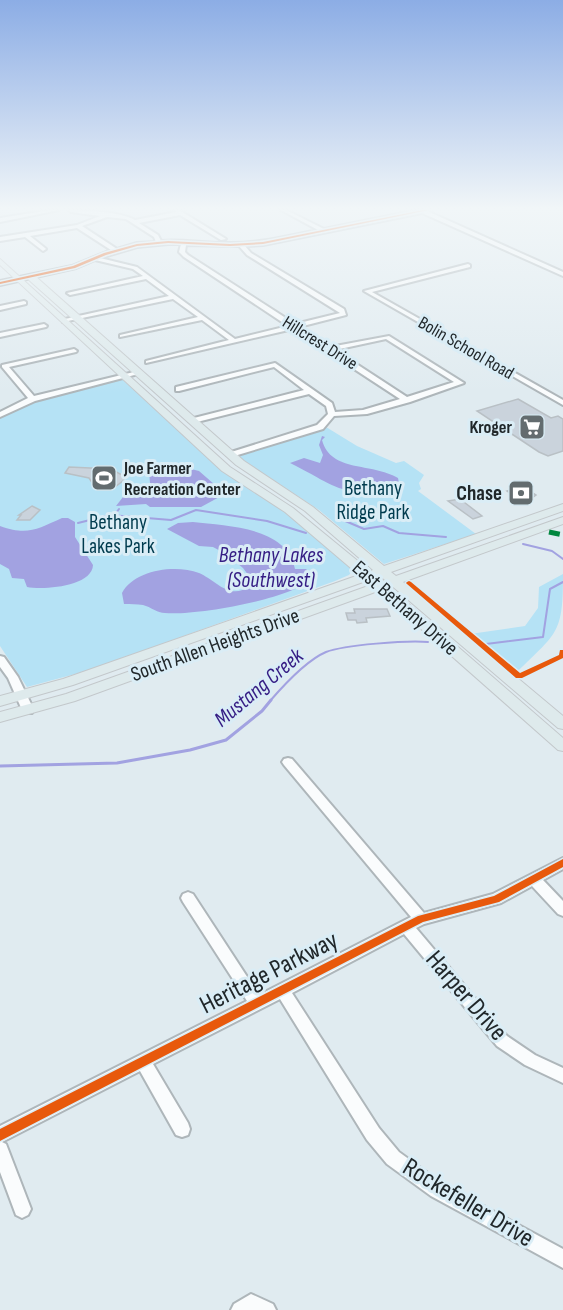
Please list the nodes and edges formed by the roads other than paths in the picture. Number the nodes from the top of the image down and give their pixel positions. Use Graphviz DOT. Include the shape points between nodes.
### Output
graph roads {
  1 [pos="11,271"];
  2 [pos="24,271"];
  3 [pos="57,271"];
  4 [pos="139,271"];
  5 [pos="209,271"];
  6 [pos="277,271"];
  7 [pos="447,271"];
  8 [pos="31,277"];
  9 [pos="148,277"];
  10 [pos="20,279"];
  11 [pos="0,283"];
  12 [pos="70,293"];
  13 [pos="174,297"];
  14 [pos="24,303"];
  15 [pos="0,308"];
  16 [pos="76,318"];
  17 [pos="203,318"];
  18 [pos="65,321"];
  19 [pos="44,326"];
  20 [pos="293,327"];
  21 [pos="0,335"];
  22 [pos="122,336"];
  23 [pos="234,341"];
  24 [pos="331,349"];
  25 [pos="74,351"];
  26 [pos="148,362"];
  27 [pos="138,373"];
  28 [pos="126,376"];
  29 [pos="179,389"];
  30 [pos="310,391"];
  31 [pos="32,399"];
  32 [pos="407,400"];
  33 [pos="563,403"];
  34 [pos="332,414"];
  35 [pos="0,415"];
  36 [pos="193,421"];
  37 [pos="178,424"];
  38 [pos="231,455"];
  39 [pos="563,507"];
  40 [pos="526,520"];
  41 [pos="563,520"];
  42 [pos="538,529"];
  43 [pos="381,569"];
  44 [pos="366,574"];
  45 [pos="394,580"];
  46 [pos="378,586"];
  47 [pos="215,628"];
  48 [pos="228,641"];
  49 [pos="0,659"];
  50 [pos="22,696"];
  51 [pos="0,701"];
  52 [pos="28,710"];
  53 [pos="0,717"];
  54 [pos="563,724"];
  55 [pos="563,746"];
  56 [pos="288,762"];
  57 [pos="563,863"];
  58 [pos="534,879"];
  59 [pos="188,898"];
  60 [pos="563,910"];
  61 [pos="421,919"];
  62 [pos="406,926"];
  63 [pos="282,990"];
  64 [pos="256,1003"];
  65 [pos="143,1062"];
  66 [pos="563,1076"];
  67 [pos="182,1129"];
  68 [pos="0,1135"];
  69 [pos="0,1150"];
  70 [pos="22,1209"];
  71 [pos="563,1259"];
  72 [pos="240,1310"];
  73 [pos="267,1310"];
  1 -- 10 [label="main road, East Bethany Drive"];
  2 -- 8 [label="main road, East Bethany Drive"];
  3 -- 8 [label="street"];
  4 -- 9 [label="street"];
  5 -- 20 [label="street, Hillcrest Drive"];
  6 -- 20 [label="street" via="344,313"];
  7 -- 33 [label="street, Bolin School Road" via="367,291"];
  8 -- 10 [label="street"];
  8 -- 16 [label="main road, East Bethany Drive"];
  9 -- 12 [label="street"];
  9 -- 13 [label="street"];
  10 -- 11 [label="street"];
  10 -- 18 [label="main road, East Bethany Drive"];
  13 -- 16 [label="street"];
  13 -- 17 [label="street"];
  14 -- 15 [label="street"];
  16 -- 18 [label="street"];
  16 -- 27 [label="main road, East Bethany Drive"];
  17 -- 22 [label="street"];
  17 -- 23 [label="street"];
  18 -- 28 [label="main road, East Bethany Drive"];
  19 -- 21 [label="street"];
  20 -- 23 [label="street"];
  20 -- 24 [label="street, Hillcrest Drive"];
  23 -- 26 [label="street"];
  24 -- 32 [label="street, Hillcrest Drive"];
  24 -- 32 [label="street" via="384,337 460,383"];
  25 -- 31 [label="street" via="4,366"];
  27 -- 28 [label="street"];
  27 -- 36 [label="main road, East Bethany Drive"];
  28 -- 31 [label="street"];
  28 -- 37 [label="main road, East Bethany Drive"];
  29 -- 30 [label="street" via="270,365 279,367"];
  30 -- 34 [label="street" via="329,405"];
  30 -- 36 [label="street"];
  31 -- 35 [label="street"];
  32 -- 34 [label="street" via="364,412"];
  34 -- 38 [label="street" via="320,428"];
  36 -- 37 [label="main road"];
  36 -- 38 [label="main road, East Bethany Drive"];
  37 -- 44 [label="main road, East Bethany Drive" via="226,469 289,510"];
  38 -- 43 [label="main road, East Bethany Drive" via="309,509"];
  39 -- 40 [label="main road, South Allen Heights Drive"];
  40 -- 42 [label="main road"];
  40 -- 43 [label="main road, South Allen Heights Drive"];
  41 -- 42 [label="main road, South Allen Heights Drive"];
  42 -- 45 [label="main road, South Allen Heights Drive"];
  43 -- 44 [label="main road, South Allen Heights Drive"];
  43 -- 45 [label="main road, East Bethany Drive"];
  44 -- 46 [label="main road, East Bethany Drive"];
  44 -- 47 [label="main road, South Allen Heights Drive"];
  45 -- 46 [label="main road, South Allen Heights Drive"];
  45 -- 54 [label="main road, East Bethany Drive"];
  46 -- 48 [label="main road, South Allen Heights Drive"];
  46 -- 55 [label="main road, East Bethany Drive"];
  47 -- 48 [label="main road"];
  47 -- 50 [label="main road, South Allen Heights Drive"];
  48 -- 52 [label="main road, South Allen Heights Drive"];
  49 -- 50 [label="street"];
  50 -- 51 [label="main road, South Allen Heights Drive"];
  50 -- 52 [label="street"];
  52 -- 53 [label="main road, South Allen Heights Drive"];
  56 -- 61 [label="street"];
  57 -- 58 [label="street, Heritage Parkway"];
  58 -- 60 [label="street"];
  58 -- 61 [label="street, Heritage Parkway" via="480,905"];
  59 -- 64 [label="street"];
  61 -- 62 [label="street, Heritage Parkway"];
  62 -- 63 [label="street, Heritage Parkway"];
  62 -- 66 [label="street, Harper Drive" via="502,1041"];
  63 -- 64 [label="street, Heritage Parkway"];
  63 -- 71 [label="street, Rockefeller Drive" via="373,1134 393,1158 437,1190"];
  64 -- 65 [label="street, Heritage Parkway"];
  65 -- 67 [label="street"];
  65 -- 68 [label="street, Heritage Parkway"];
  69 -- 70 [label="street"];
  72 -- 73 [label="street" via="251,1303"];
}
